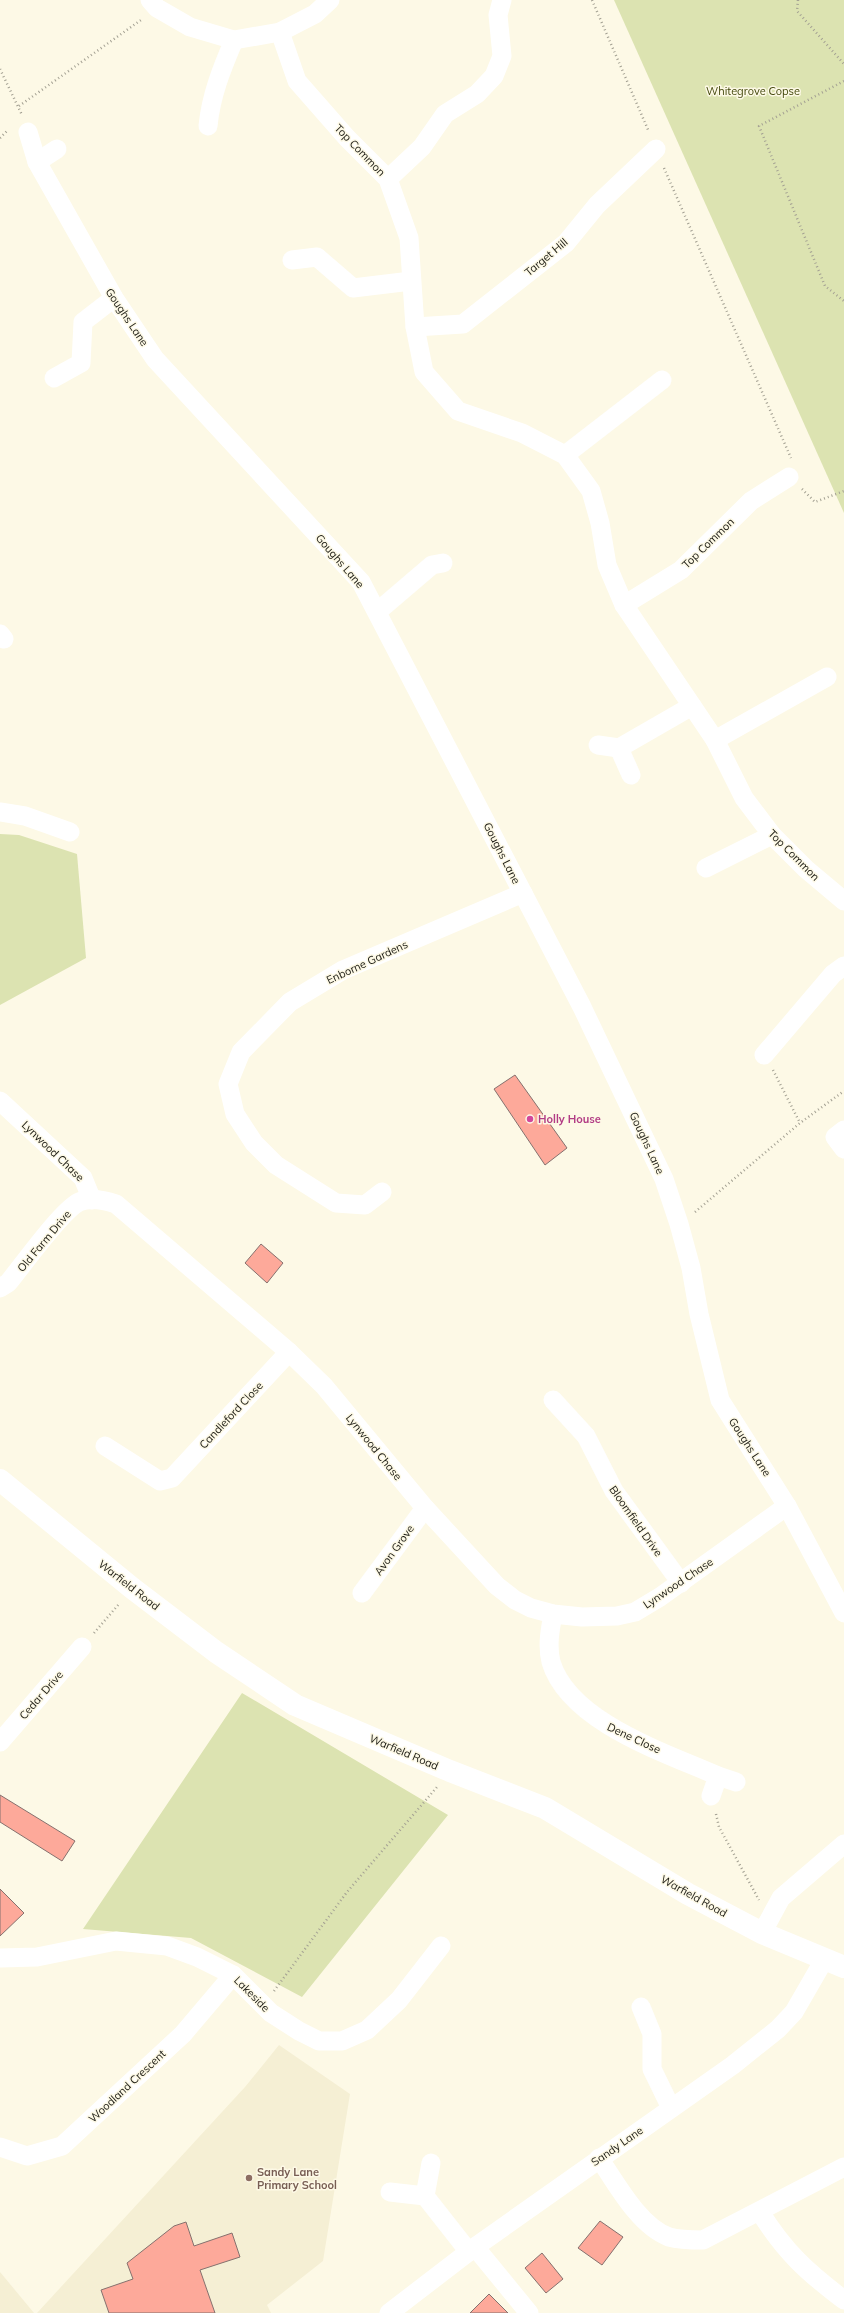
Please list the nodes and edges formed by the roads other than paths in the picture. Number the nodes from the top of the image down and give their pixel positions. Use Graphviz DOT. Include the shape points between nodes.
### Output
graph roads {
  1 [pos="330,0"];
  2 [pos="502,0"];
  3 [pos="153,4"];
  4 [pos="280,32"];
  5 [pos="234,40"];
  6 [pos="208,126"];
  7 [pos="28,132"];
  8 [pos="656,149"];
  9 [pos="57,150"];
  10 [pos="37,162"];
  11 [pos="388,178"];
  12 [pos="292,260"];
  13 [pos="410,281"];
  14 [pos="114,298"];
  15 [pos="415,326"];
  16 [pos="54,378"];
  17 [pos="662,380"];
  18 [pos="565,455"];
  19 [pos="789,477"];
  20 [pos="443,563"];
  21 [pos="624,605"];
  22 [pos="377,612"];
  23 [pos="827,677"];
  24 [pos="692,706"];
  25 [pos="715,740"];
  26 [pos="598,745"];
  27 [pos="620,748"];
  28 [pos="631,775"];
  29 [pos="0,812"];
  30 [pos="70,832"];
  31 [pos="772,835"];
  32 [pos="706,868"];
  33 [pos="523,893"];
  34 [pos="844,901"];
  35 [pos="844,966"];
  36 [pos="764,1055"];
  37 [pos="2,1107"];
  38 [pos="844,1130"];
  39 [pos="844,1149"];
  40 [pos="382,1192"];
  41 [pos="92,1200"];
  42 [pos="0,1288"];
  43 [pos="289,1352"];
  44 [pos="553,1400"];
  45 [pos="105,1446"];
  46 [pos="0,1480"];
  47 [pos="787,1506"];
  48 [pos="425,1508"];
  49 [pos="680,1583"];
  50 [pos="362,1593"];
  51 [pos="844,1613"];
  52 [pos="553,1614"];
  53 [pos="82,1647"];
  54 [pos="0,1742"];
  55 [pos="718,1776"];
  56 [pos="736,1782"];
  57 [pos="711,1796"];
  58 [pos="844,1844"];
  59 [pos="762,1933"];
  60 [pos="441,1946"];
  61 [pos="0,1958"];
  62 [pos="834,1963"];
  63 [pos="233,1975"];
  64 [pos="641,2007"];
  65 [pos="671,2108"];
  66 [pos="0,2147"];
  67 [pos="599,2158"];
  68 [pos="431,2163"];
  69 [pos="844,2168"];
  70 [pos="390,2192"];
  71 [pos="425,2196"];
  72 [pos="760,2212"];
  73 [pos="472,2249"];
  74 [pos="844,2300"];
  75 [pos="389,2313"];
  76 [pos="529,2313"];
  1 -- 4 [label="street" via="315,14"];
  2 -- 11 [label="street" via="498,15 502,56 494,76 477,94 445,114 422,146"];
  3 -- 5 [label="street" via="190,28"];
  4 -- 5 [label="street"];
  4 -- 11 [label="street, Top Common" via="297,81 347,138"];
  5 -- 6 [label="street" via="215,84"];
  7 -- 10 [label="street, Goughs Lane"];
  8 -- 15 [label="street, Target Hill" via="597,205 566,243 463,324"];
  9 -- 10 [label="street"];
  10 -- 14 [label="street, Goughs Lane"];
  11 -- 13 [label="street, Top Common" via="409,238"];
  12 -- 13 [label="street" via="316,257 353,288"];
  13 -- 15 [label="street, Top Common"];
  14 -- 16 [label="street" via="83,322 81,363"];
  14 -- 22 [label="street, Goughs Lane" via="155,359 361,582"];
  15 -- 18 [label="street, Top Common" via="424,372 458,411 522,433"];
  17 -- 18 [label="street"];
  18 -- 21 [label="street, Top Common" via="591,492 600,523 607,565"];
  19 -- 21 [label="street, Top Common" via="751,501 681,570"];
  20 -- 22 [label="street" via="432,565"];
  21 -- 24 [label="street, Top Common"];
  22 -- 33 [label="street, Goughs Lane"];
  23 -- 25 [label="street"];
  24 -- 25 [label="street, Top Common"];
  24 -- 27 [label="street"];
  25 -- 31 [label="street, Top Common" via="744,798"];
  26 -- 27 [label="street"];
  27 -- 28 [label="street"];
  29 -- 30 [label="street" via="25,816"];
  31 -- 32 [label="street"];
  31 -- 34 [label="street, Top Common" via="806,869"];
  33 -- 40 [label="street, Enborne Gardens" via="343,970 290,1002 241,1052 228,1084 236,1114 254,1143 276,1165 336,1203 365,1205"];
  33 -- 47 [label="street, Goughs Lane" via="582,1007 664,1180 679,1224 720,1400"];
  35 -- 36 [label="street" via="833,974"];
  37 -- 41 [label="street, Lynwood Chase" via="83,1178"];
  38 -- 39 [label="street" via="835,1137"];
  41 -- 42 [label="street, Old Farm Drive" via="71,1207 8,1283"];
  41 -- 43 [label="street, Lynwood Chase" via="116,1204"];
  43 -- 45 [label="street, Candleford Close" via="172,1478 160,1481"];
  43 -- 48 [label="street, Lynwood Chase" via="324,1386"];
  44 -- 49 [label="street, Bloomfield Drive" via="586,1436 614,1491"];
  46 -- 59 [label="main road, Warfield Road" via="132,1588 216,1652 294,1705 545,1808 688,1894"];
  47 -- 49 [label="street, Lynwood Chase"];
  47 -- 51 [label="street, Goughs Lane"];
  48 -- 50 [label="street, Avon Grove"];
  48 -- 52 [label="street, Lynwood Chase" via="497,1586 531,1608"];
  49 -- 52 [label="street, Lynwood Chase" via="635,1612 617,1616 582,1617"];
  52 -- 55 [label="street, Dene Close" via="549,1642 551,1663 570,1696 605,1725"];
  53 -- 54 [label="street, Cedar Drive"];
  55 -- 56 [label="street, Dene Close"];
  55 -- 57 [label="street"];
  58 -- 59 [label="street" via="781,1898"];
  59 -- 62 [label="main road, Warfield Road"];
  60 -- 63 [label="street, Lakeside" via="399,2000 367,2030 342,2041 319,2041 271,2013"];
  61 -- 63 [label="street, Lakeside" via="37,1957 116,1941 167,1946"];
  62 -- 65 [label="street, Sandy Lane" via="778,2029 733,2065"];
  63 -- 66 [label="street, Woodland Crescent" via="183,2034 62,2146 27,2156"];
  64 -- 65 [label="street" via="652,2034 652,2069"];
  65 -- 67 [label="street, Sandy Lane"];
  67 -- 72 [label="street" via="635,2210 667,2236 683,2240 703,2240"];
  67 -- 73 [label="street, Sandy Lane"];
  68 -- 71 [label="street"];
  69 -- 72 [label="street"];
  70 -- 71 [label="street"];
  71 -- 73 [label="street"];
  72 -- 74 [label="street" via="777,2239 797,2263"];
  73 -- 75 [label="street, Sandy Lane"];
  73 -- 76 [label="street"];
}
